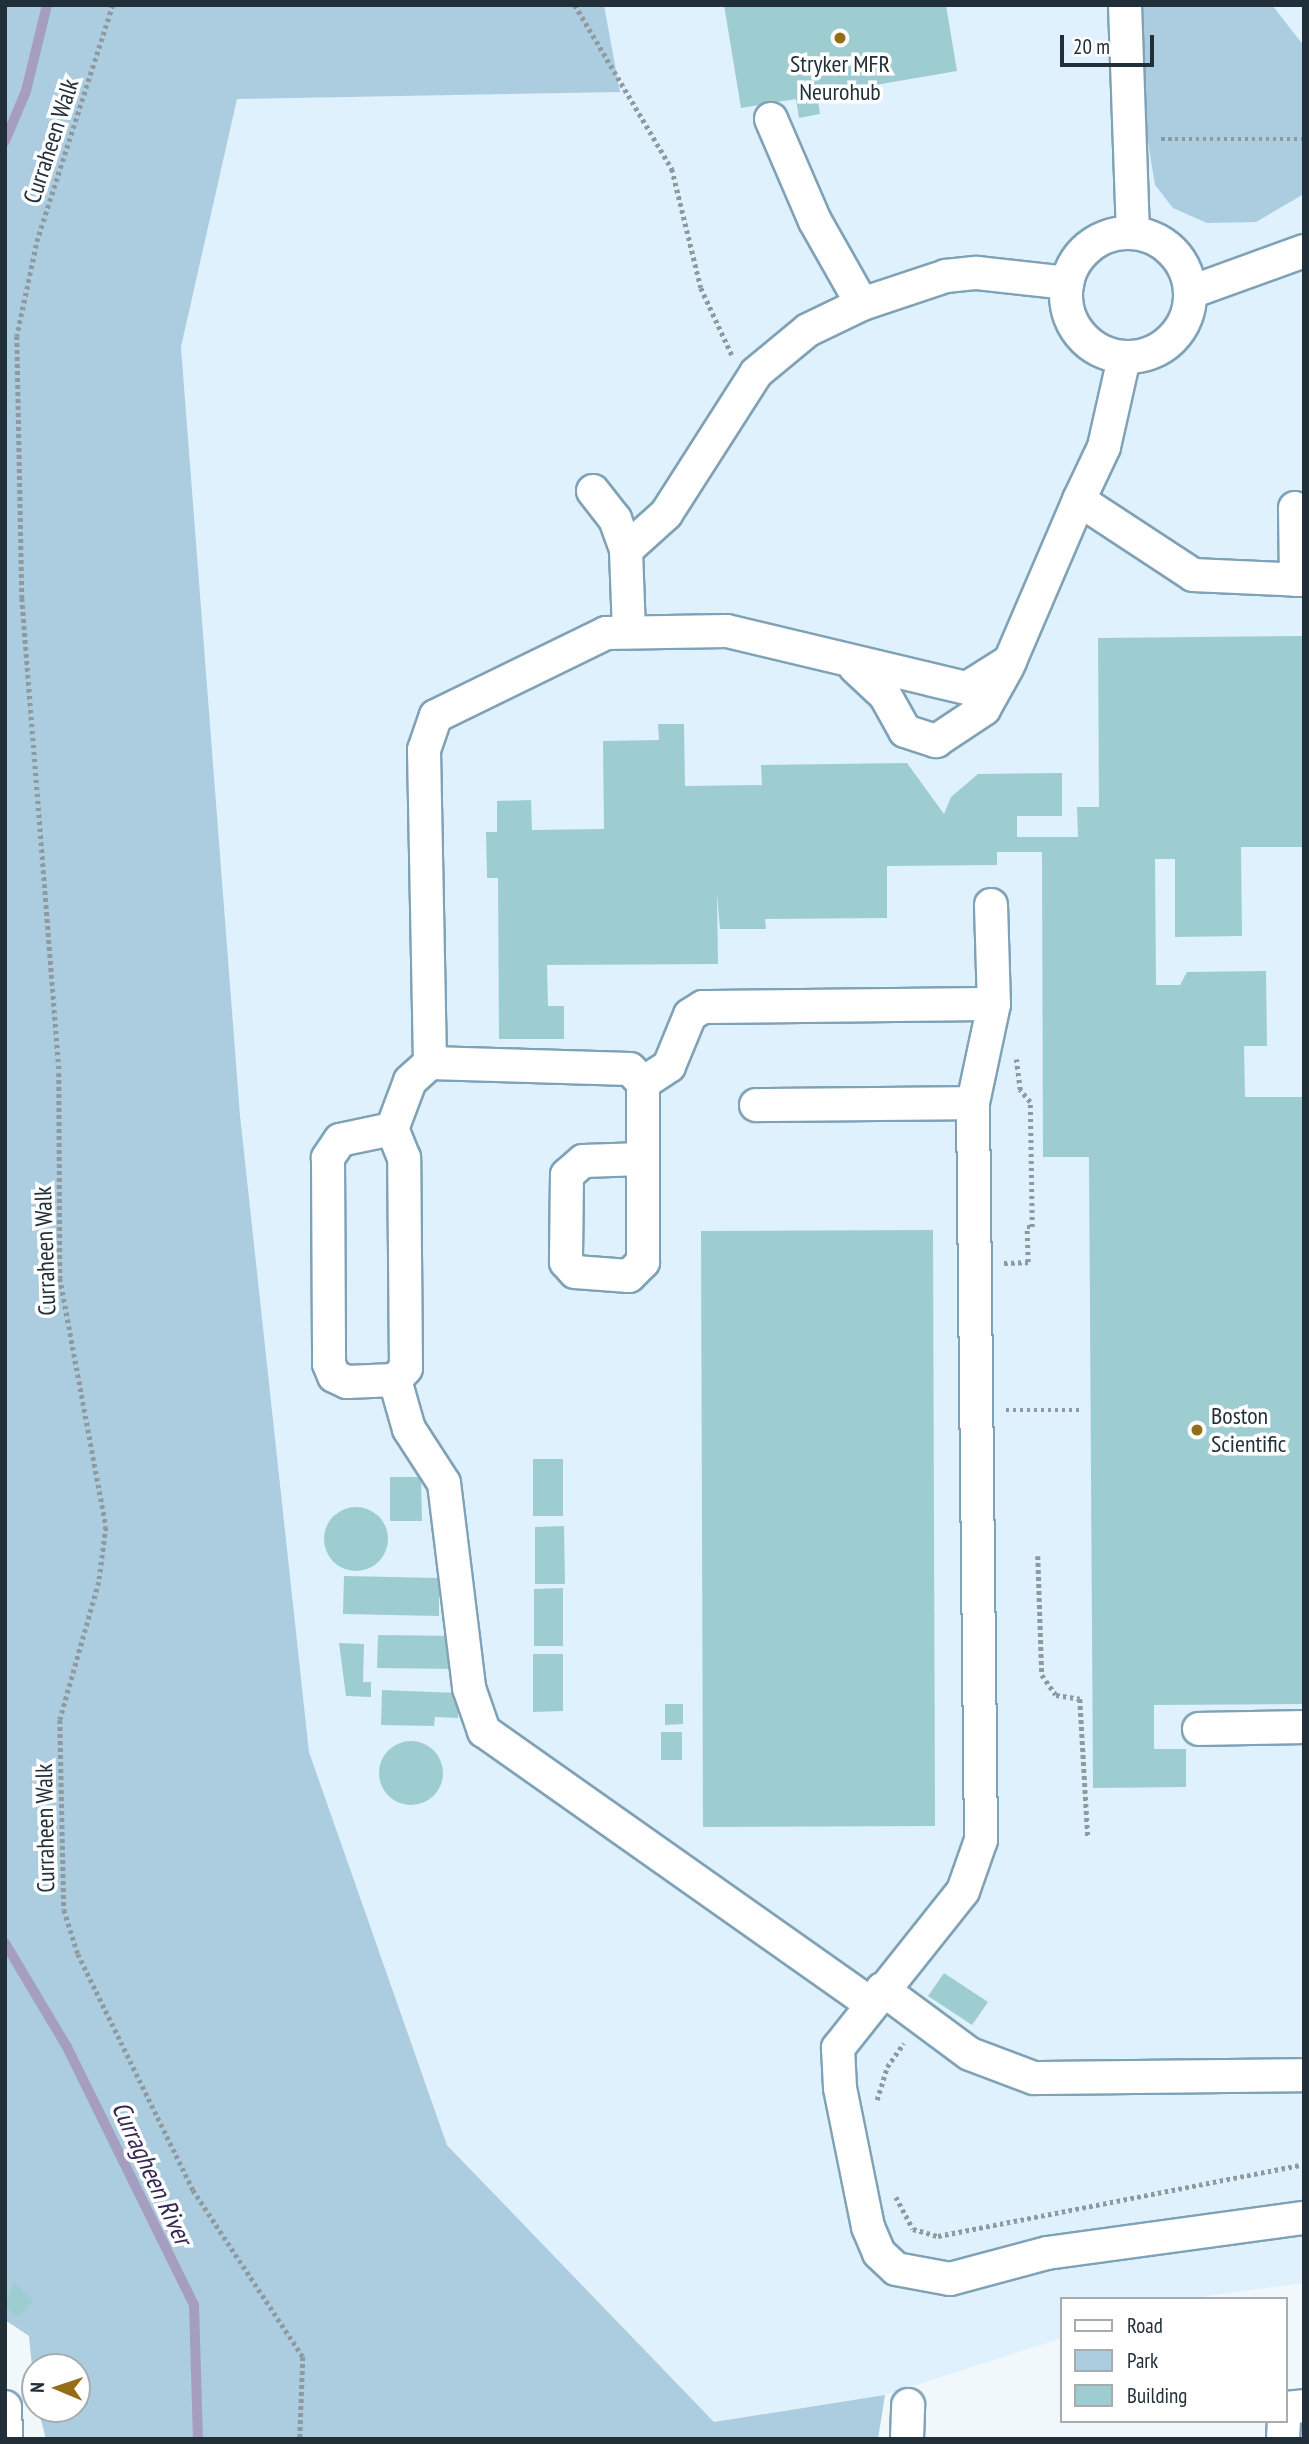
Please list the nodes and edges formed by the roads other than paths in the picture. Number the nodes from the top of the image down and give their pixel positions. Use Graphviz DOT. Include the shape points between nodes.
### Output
graph roads {
  1 [pos="1125,5"];
  2 [pos="771,119"];
  3 [pos="1133,232"];
  4 [pos="1304,251"];
  5 [pos="1067,284"];
  6 [pos="1191,292"];
  7 [pos="862,304"];
  8 [pos="1124,358"];
  9 [pos="593,491"];
  10 [pos="1079,500"];
  11 [pos="1295,508"];
  12 [pos="626,550"];
  13 [pos="1300,580"];
  14 [pos="629,632"];
  15 [pos="844,659"];
  16 [pos="1010,661"];
  17 [pos="991,905"];
  18 [pos="992,1014"];
  19 [pos="430,1063"];
  20 [pos="643,1083"];
  21 [pos="973,1103"];
  22 [pos="756,1105"];
  23 [pos="392,1129"];
  24 [pos="643,1158"];
  25 [pos="395,1380"];
  26 [pos="1304,1727"];
  27 [pos="1199,1729"];
  28 [pos="876,1996"];
  29 [pos="1304,2075"];
  30 [pos="1304,2218"];
  31 [pos="908,2405"];
  32 [pos="5,2407"];
  33 [pos="6,2439"];
  34 [pos="907,2439"];
  1 -- 3 [label="street"];
  2 -- 7 [label="street" via="815,221"];
  3 -- 5 [label="street" via="1095,242 1080,255"];
  3 -- 6 [label="street" via="1150,236 1179,258"];
  4 -- 6 [label="street"];
  5 -- 7 [label="street" via="977,272 915,283"];
  5 -- 8 [label="street" via="1075,329 1104,353"];
  6 -- 8 [label="street" via="1188,313 1171,339 1144,356"];
  7 -- 12 [label="street" via="808,330 756,373 666,514"];
  8 -- 10 [label="street" via="1104,447"];
  9 -- 12 [label="street" via="615,519"];
  10 -- 13 [label="street" via="1193,575"];
  10 -- 16 [label="street"];
  11 -- 13 [label="street"];
  12 -- 14 [label="street"];
  14 -- 15 [label="street" via="727,631"];
  14 -- 19 [label="street" via="606,633 448,706 428,730"];
  15 -- 16 [label="street" via="967,688"];
  15 -- 16 [label="street" via="884,695 905,731 936,741 984,709 1002,685"];
  17 -- 18 [label="street"];
  18 -- 20 [label="street" via="703,1007 690,1015 669,1066"];
  18 -- 21 [label="street"];
  19 -- 20 [label="street" via="630,1069"];
  19 -- 23 [label="street" via="410,1081"];
  20 -- 24 [label="street"];
  21 -- 22 [label="street"];
  21 -- 28 [label="street" via="977,1866"];
  23 -- 25 [label="street" via="404,1158 406,1368"];
  23 -- 25 [label="street" via="331,1146 329,1364 334,1376 348,1382"];
  25 -- 28 [label="street" via="408,1429 444,1483 469,1688 484,1731"];
  26 -- 27 [label="street"];
  28 -- 29 [label="street" via="920,2018 970,2054 1034,2078"];
  28 -- 30 [label="street" via="838,2048 836,2068 868,2227 879,2253 896,2269 950,2279 1047,2253"];
  31 -- 34 [label="street"];
  32 -- 33 [label="street"];
}
